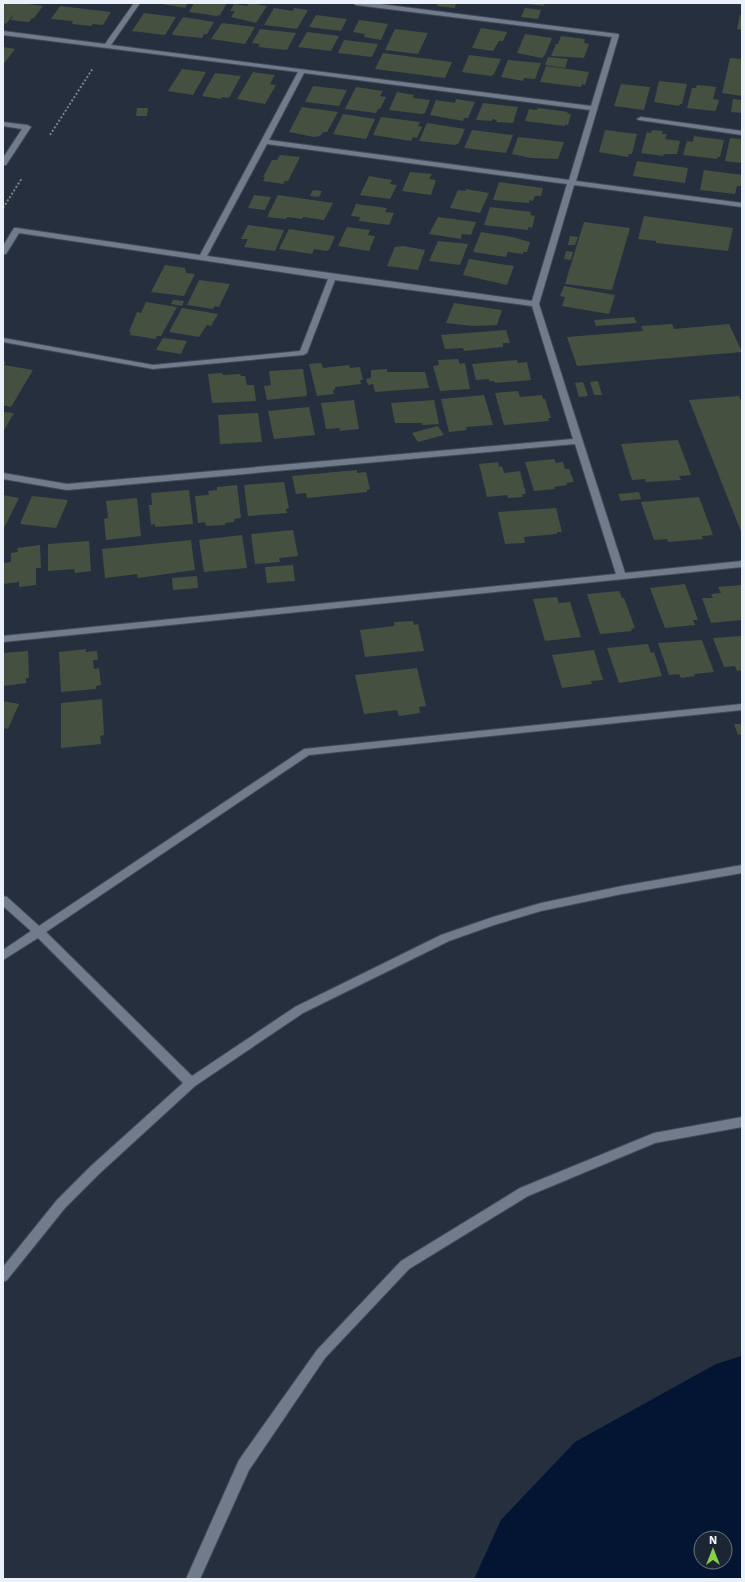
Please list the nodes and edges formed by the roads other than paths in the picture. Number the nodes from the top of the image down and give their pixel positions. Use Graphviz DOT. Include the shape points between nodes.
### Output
graph roads {
  1 [pos="137,3"];
  2 [pos="356,3"];
  3 [pos="3,33"];
  4 [pos="107,46"];
  5 [pos="302,71"];
  6 [pos="594,108"];
  7 [pos="641,119"];
  8 [pos="3,124"];
  9 [pos="742,133"];
  10 [pos="266,142"];
  11 [pos="3,163"];
  12 [pos="572,182"];
  13 [pos="742,205"];
  14 [pos="3,252"];
  15 [pos="203,257"];
  16 [pos="332,277"];
  17 [pos="536,304"];
  18 [pos="3,340"];
  19 [pos="578,441"];
  20 [pos="3,476"];
  21 [pos="742,564"];
  22 [pos="621,576"];
  23 [pos="3,639"];
  24 [pos="742,707"];
  25 [pos="742,868"];
  26 [pos="3,900"];
  27 [pos="38,931"];
  28 [pos="3,956"];
  29 [pos="191,1083"];
  30 [pos="742,1122"];
  31 [pos="3,1276"];
  32 [pos="193,1579"];
  1 -- 4 [label="street"];
  2 -- 6 [label="street" via="616,35"];
  3 -- 4 [label="street"];
  4 -- 5 [label="street"];
  5 -- 6 [label="street"];
  5 -- 10 [label="street"];
  6 -- 12 [label="street"];
  7 -- 9 [label="street"];
  8 -- 11 [label="street" via="27,127"];
  10 -- 12 [label="street"];
  10 -- 15 [label="street"];
  12 -- 13 [label="street"];
  12 -- 17 [label="street"];
  14 -- 15 [label="street" via="17,230"];
  15 -- 16 [label="street"];
  16 -- 17 [label="street"];
  16 -- 18 [label="street" via="303,353 153,367"];
  17 -- 19 [label="street"];
  19 -- 20 [label="street" via="67,487"];
  19 -- 22 [label="street"];
  21 -- 22 [label="street"];
  22 -- 23 [label="street"];
  24 -- 27 [label="street" via="307,752"];
  25 -- 29 [label="street" via="541,907 445,938 299,1010"];
  26 -- 27 [label="street"];
  27 -- 28 [label="street"];
  27 -- 29 [label="street"];
  29 -- 31 [label="street" via="61,1204"];
  30 -- 32 [label="street" via="654,1138 524,1192 405,1265 321,1354 244,1465"];
}
